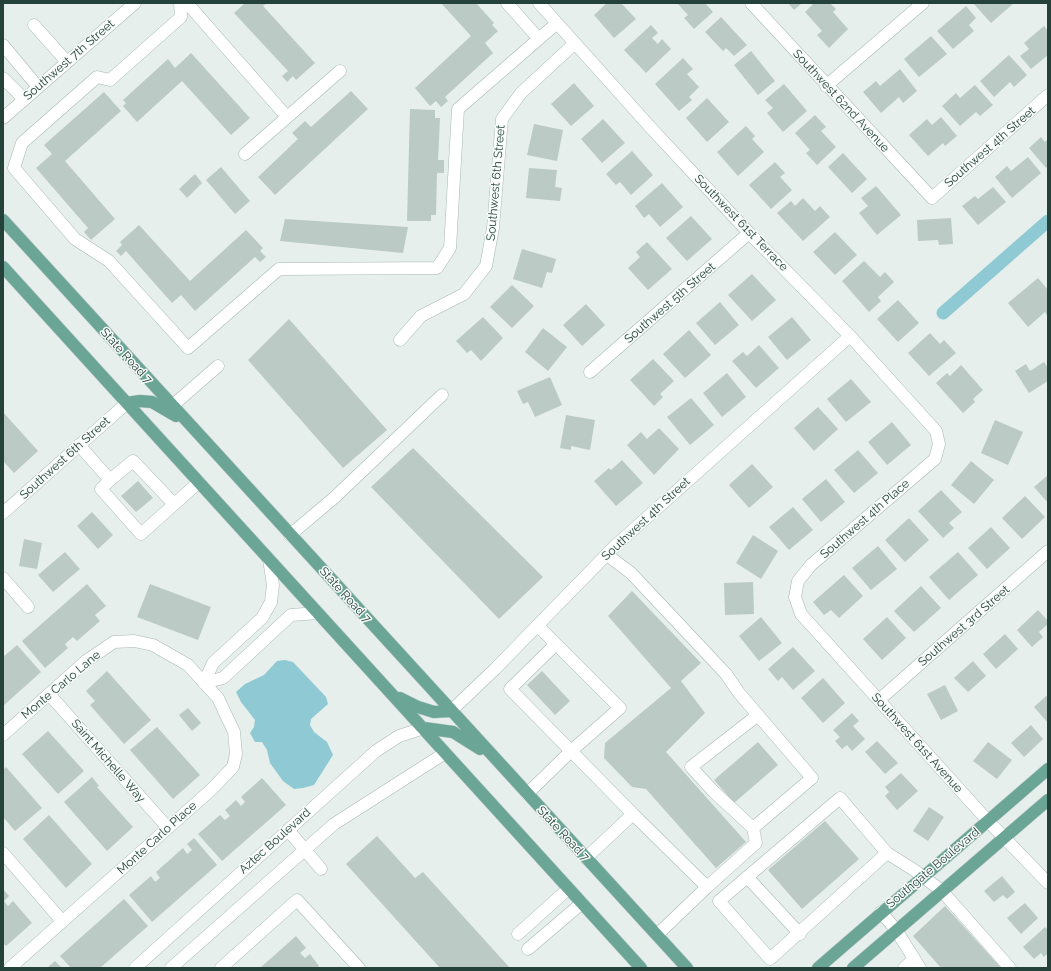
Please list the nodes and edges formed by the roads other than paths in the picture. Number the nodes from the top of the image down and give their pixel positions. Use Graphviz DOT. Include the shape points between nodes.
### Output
graph roads {
  1 [pos="134,3"];
  2 [pos="180,3"];
  3 [pos="188,3"];
  4 [pos="507,3"];
  5 [pos="539,3"];
  6 [pos="751,3"];
  7 [pos="923,3"];
  8 [pos="556,24"];
  9 [pos="34,25"];
  10 [pos="538,38"];
  11 [pos="574,44"];
  12 [pos="3,46"];
  13 [pos="67,62"];
  14 [pos="340,71"];
  15 [pos="3,78"];
  16 [pos="826,86"];
  17 [pos="38,87"];
  18 [pos="1048,95"];
  19 [pos="24,99"];
  20 [pos="288,117"];
  21 [pos="3,118"];
  22 [pos="245,154"];
  23 [pos="932,198"];
  24 [pos="3,220"];
  25 [pos="750,233"];
  26 [pos="3,267"];
  27 [pos="850,336"];
  28 [pos="400,340"];
  29 [pos="218,366"];
  30 [pos="590,372"];
  31 [pos="442,396"];
  32 [pos="127,403"];
  33 [pos="172,406"];
  34 [pos="186,421"];
  35 [pos="939,444"];
  36 [pos="80,445"];
  37 [pos="110,480"];
  38 [pos="199,482"];
  39 [pos="174,504"];
  40 [pos="3,513"];
  41 [pos="290,535"];
  42 [pos="1048,552"];
  43 [pos="607,555"];
  44 [pos="269,559"];
  45 [pos="3,578"];
  46 [pos="794,597"];
  47 [pos="28,607"];
  48 [pos="318,613"];
  49 [pos="538,626"];
  50 [pos="556,644"];
  51 [pos="229,649"];
  52 [pos="240,662"];
  53 [pos="204,683"];
  54 [pos="390,692"];
  55 [pos="49,694"];
  56 [pos="879,700"];
  57 [pos="450,711"];
  58 [pos="758,715"];
  59 [pos="424,728"];
  60 [pos="3,735"];
  61 [pos="571,751"];
  62 [pos="445,753"];
  63 [pos="493,756"];
  64 [pos="1048,769"];
  65 [pos="527,794"];
  66 [pos="1048,800"];
  67 [pos="632,814"];
  68 [pos="988,821"];
  69 [pos="168,828"];
  70 [pos="754,828"];
  71 [pos="288,830"];
  72 [pos="1006,837"];
  73 [pos="305,850"];
  74 [pos="3,853"];
  75 [pos="888,853"];
  76 [pos="586,858"];
  77 [pos="321,869"];
  78 [pos="923,876"];
  79 [pos="747,877"];
  80 [pos="1048,883"];
  81 [pos="707,887"];
  82 [pos="568,889"];
  83 [pos="942,890"];
  84 [pos="582,903"];
  85 [pos="881,912"];
  86 [pos="62,921"];
  87 [pos="896,930"];
  88 [pos="518,934"];
  89 [pos="800,934"];
  90 [pos="657,935"];
  91 [pos="528,949"];
  92 [pos="912,965"];
  93 [pos="10,968"];
  94 [pos="135,968"];
  95 [pos="171,968"];
  96 [pos="222,968"];
  97 [pos="359,968"];
  98 [pos="641,968"];
  99 [pos="687,968"];
  100 [pos="818,968"];
  101 [pos="853,968"];
  102 [pos="1010,968"];
  1 -- 13 [label="street, Southwest 7th Street"];
  2 -- 10 [label="street" via="181,17 110,80 97,77 22,143 14,168 75,238 108,261 188,348 279,269 437,268 450,248 458,109"];
  3 -- 20 [label="street"];
  4 -- 10 [label="street"];
  5 -- 8 [label="street, Southwest 61st Terrace"];
  6 -- 16 [label="street, Southwest 62nd Avenue"];
  7 -- 16 [label="street"];
  8 -- 10 [label="street"];
  8 -- 11 [label="street, Southwest 61st Terrace"];
  9 -- 13 [label="street"];
  11 -- 25 [label="street, Southwest 61st Terrace"];
  11 -- 28 [label="street, Southwest 6th Street" via="521,93 502,119 493,228 486,266 464,294 421,316"];
  12 -- 17 [label="street"];
  13 -- 17 [label="street, Southwest 7th Street"];
  14 -- 20 [label="street"];
  15 -- 19 [label="street"];
  16 -- 23 [label="street, Southwest 62nd Avenue"];
  17 -- 19 [label="street, Southwest 7th Street"];
  18 -- 23 [label="street, Southwest 4th Street"];
  19 -- 21 [label="street, Southwest 7th Street"];
  20 -- 22 [label="street"];
  24 -- 33 [label="main road, State Road 7"];
  25 -- 27 [label="street, Southwest 61st Terrace"];
  25 -- 30 [label="street, Southwest 5th Street"];
  26 -- 32 [label="main road"];
  27 -- 35 [label="street, Southwest 61st Terrace" via="936,431"];
  27 -- 43 [label="street, Southwest 4th Street"];
  29 -- 33 [label="street"];
  31 -- 41 [label="street" via="335,498"];
  32 -- 34 [label="main road" via="140,400 152,402"];
  32 -- 36 [label="street, Southwest 6th Street"];
  32 -- 38 [label="main road"];
  33 -- 34 [label="main road, State Road 7"];
  34 -- 41 [label="main road, State Road 7"];
  35 -- 46 [label="street, Southwest 4th Place" via="935,459 811,565 798,580"];
  36 -- 37 [label="street"];
  36 -- 40 [label="street, Southwest 6th Street"];
  37 -- 39 [label="street" via="133,461"];
  37 -- 39 [label="street" via="101,489 141,534"];
  38 -- 39 [label="street"];
  38 -- 44 [label="main road"];
  41 -- 57 [label="main road, State Road 7"];
  42 -- 56 [label="street, Southwest 3rd Street"];
  43 -- 49 [label="street, Southwest 4th Street"];
  43 -- 58 [label="street" via="637,579 726,674"];
  44 -- 48 [label="main road"];
  44 -- 51 [label="street" via="273,584 271,602 262,618"];
  45 -- 47 [label="street"];
  46 -- 56 [label="street, Southwest 61st Avenue" via="801,614"];
  48 -- 52 [label="street" via="291,615"];
  48 -- 54 [label="main road"];
  49 -- 50 [label="street"];
  49 -- 57 [label="street, Southwest 4th Street"];
  50 -- 61 [label="street" via="510,689"];
  50 -- 61 [label="street" via="620,708"];
  51 -- 52 [label="street"];
  51 -- 53 [label="street" via="213,663"];
  52 -- 53 [label="street" via="223,678"];
  53 -- 55 [label="street, Monte Carlo Lane" via="188,665 153,645 134,641 114,642 86,661"];
  53 -- 69 [label="street, Monte Carlo Place" via="218,698 234,732 236,754 233,767"];
  54 -- 57 [label="main road" via="429,711"];
  54 -- 59 [label="main road"];
  55 -- 60 [label="street, Monte Carlo Lane"];
  55 -- 69 [label="street, Saint Michelle Way"];
  56 -- 68 [label="street, Southwest 61st Avenue"];
  57 -- 63 [label="main road, State Road 7"];
  58 -- 70 [label="street" via="812,778"];
  58 -- 70 [label="street" via="691,767"];
  59 -- 62 [label="main road"];
  59 -- 63 [label="main road" via="453,732"];
  59 -- 71 [label="street, Aztec Boulevard" via="399,736 376,751"];
  61 -- 65 [label="street"];
  61 -- 67 [label="street"];
  62 -- 73 [label="street" via="352,811"];
  62 -- 82 [label="main road"];
  63 -- 65 [label="main road, State Road 7"];
  64 -- 68 [label="main road, Southgate Boulevard"];
  65 -- 76 [label="main road, State Road 7"];
  66 -- 72 [label="main road, Southgate Boulevard"];
  67 -- 76 [label="street"];
  67 -- 81 [label="street"];
  68 -- 72 [label="street, Southwest 61st Avenue"];
  68 -- 78 [label="main road, Southgate Boulevard"];
  69 -- 86 [label="street, Monte Carlo Place"];
  70 -- 81 [label="street" via="756,843"];
  71 -- 73 [label="street"];
  71 -- 94 [label="street, Aztec Boulevard"];
  72 -- 80 [label="street, Southwest 61st Avenue"];
  72 -- 83 [label="main road, Southgate Boulevard"];
  73 -- 77 [label="street"];
  73 -- 95 [label="street"];
  74 -- 86 [label="street"];
  75 -- 78 [label="street"];
  75 -- 79 [label="street" via="840,798"];
  75 -- 89 [label="street"];
  76 -- 90 [label="main road, State Road 7"];
  78 -- 83 [label="street"];
  78 -- 85 [label="main road, Southgate Boulevard"];
  79 -- 89 [label="street"];
  79 -- 89 [label="street" via="719,901 770,959"];
  81 -- 90 [label="street"];
  82 -- 84 [label="main road"];
  82 -- 88 [label="street"];
  83 -- 87 [label="main road, Southgate Boulevard"];
  83 -- 102 [label="street"];
  84 -- 91 [label="street"];
  84 -- 98 [label="main road"];
  85 -- 87 [label="street"];
  85 -- 100 [label="main road, Southgate Boulevard"];
  86 -- 93 [label="street, Monte Carlo Place"];
  87 -- 92 [label="street"];
  87 -- 101 [label="main road, Southgate Boulevard"];
  90 -- 99 [label="main road, State Road 7"];
  96 -- 97 [label="street" via="297,900"];
}
